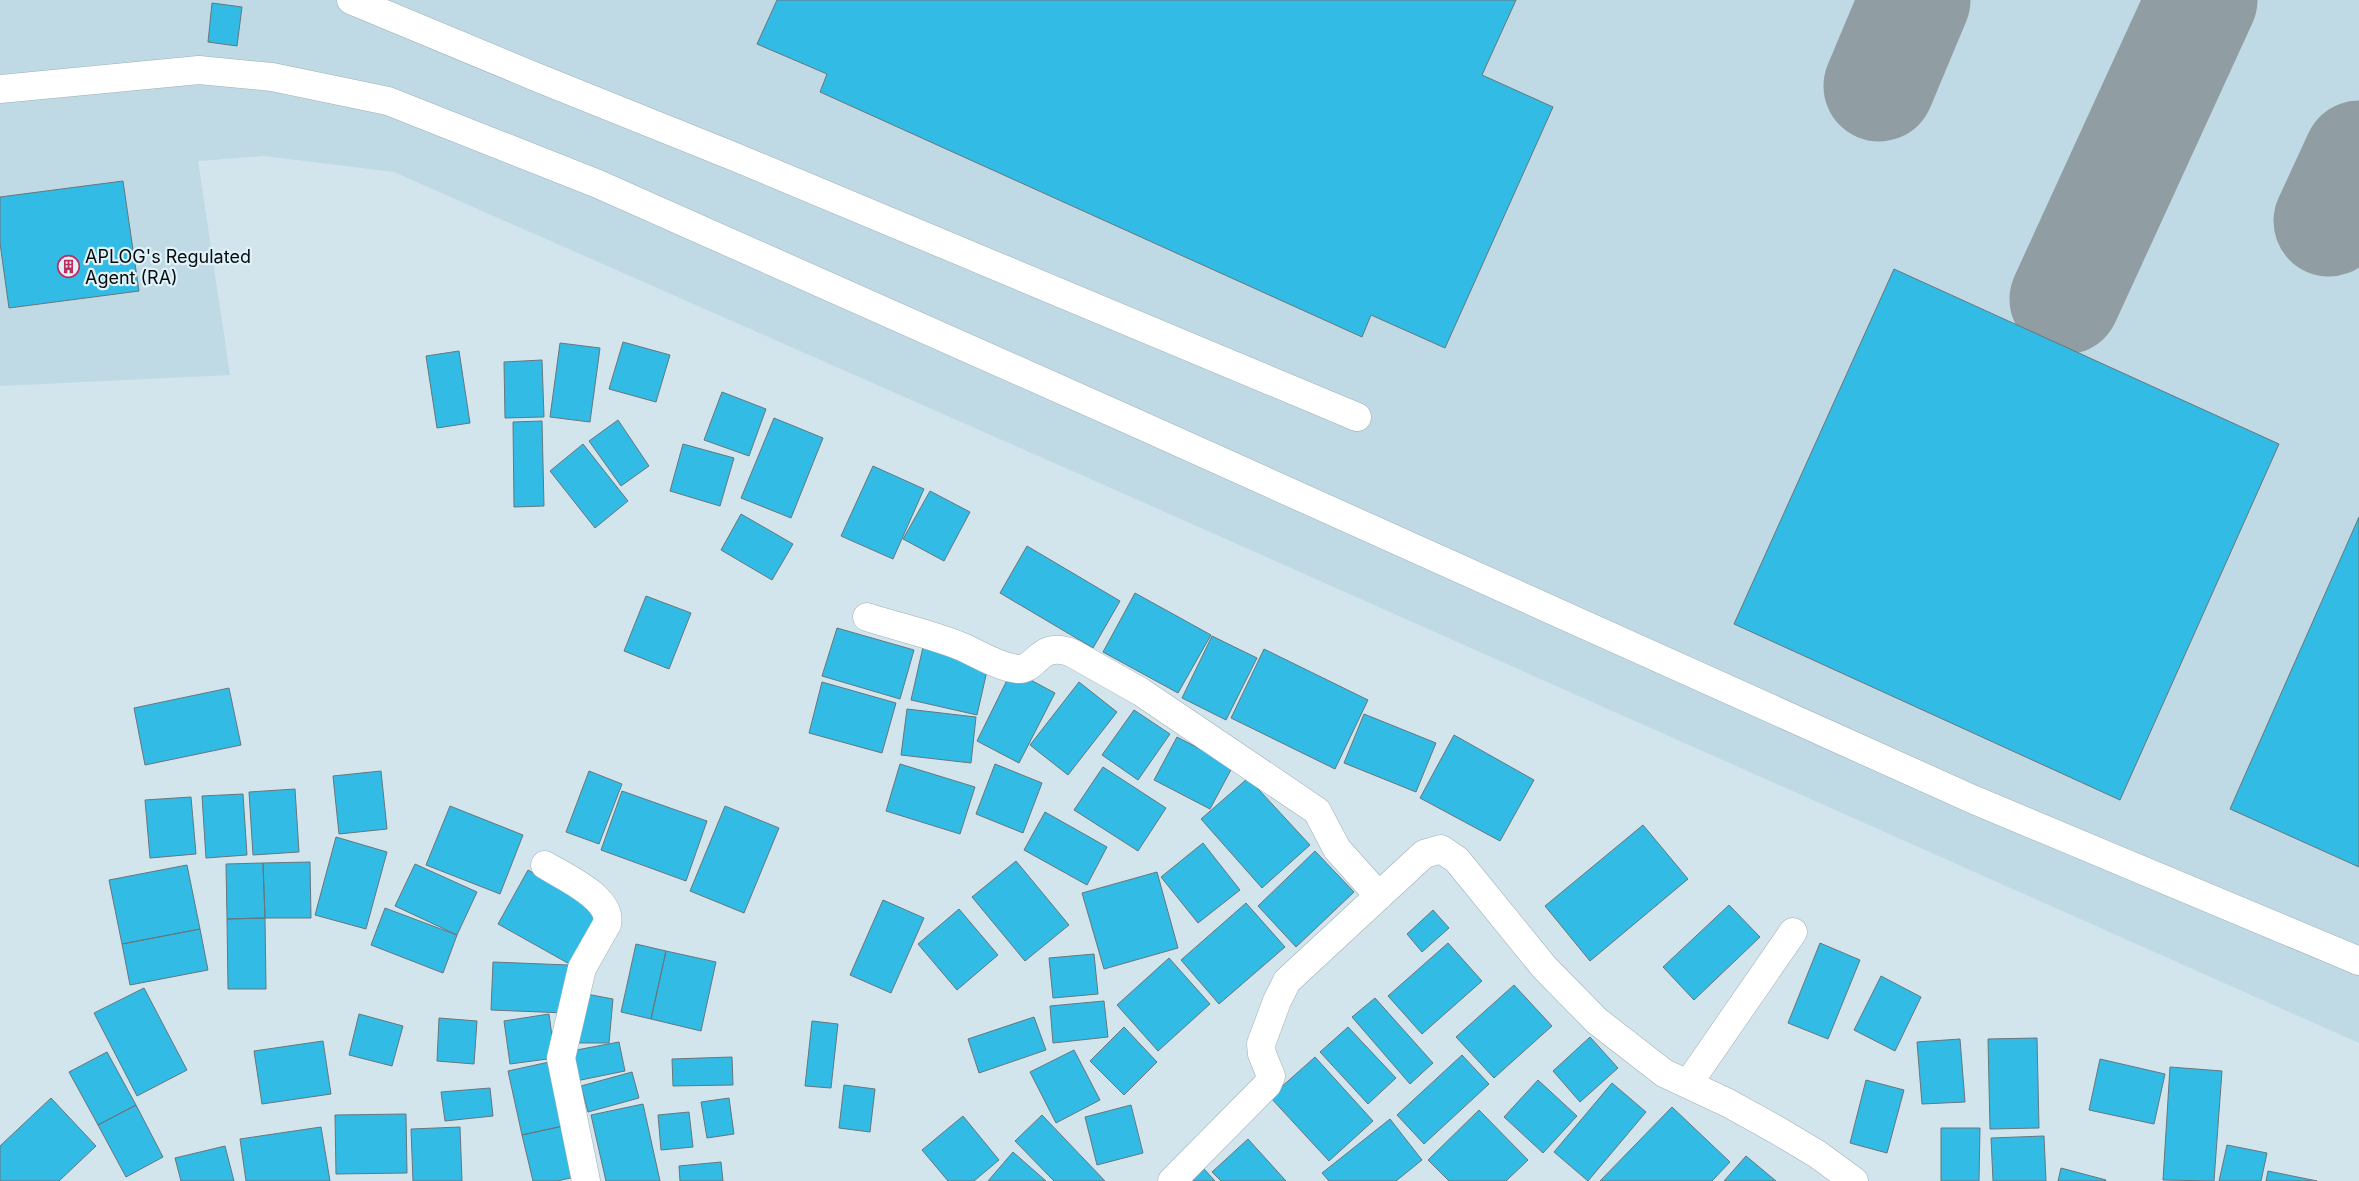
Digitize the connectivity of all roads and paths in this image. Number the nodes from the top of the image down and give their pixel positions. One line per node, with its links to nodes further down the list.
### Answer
1 (351, 0): 3 (street)
2 (0, 89): 8 (street)
3 (1357, 417)
4 (868, 617): 6 (street)
5 (544, 865): 10 (street)
6 (1379, 896): 9 (street); 11 (street)
7 (1793, 932): 9 (street)
8 (2359, 961)
9 (1688, 1084): 12 (street)
10 (586, 1181)
11 (1172, 1181)
12 (1854, 1181)

